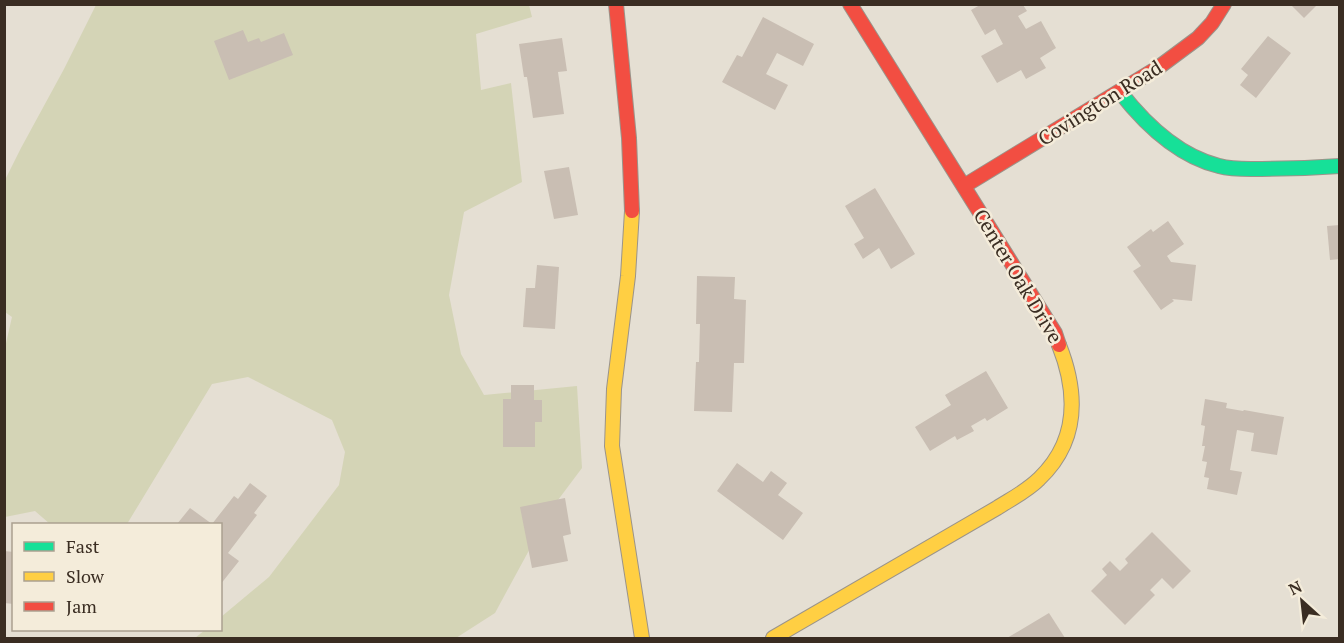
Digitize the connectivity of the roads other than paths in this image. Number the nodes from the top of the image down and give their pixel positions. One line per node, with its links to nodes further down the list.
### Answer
1 (616, 4): 7 (street)
2 (850, 4): 6 (street, Center Oak Drive)
3 (1224, 4): 4 (street, Covington Road)
4 (1120, 92): 5 (street); 6 (street, Covington Road)
5 (1340, 166)
6 (964, 186): 8 (street, Center Oak Drive)
7 (642, 639)
8 (773, 639)

